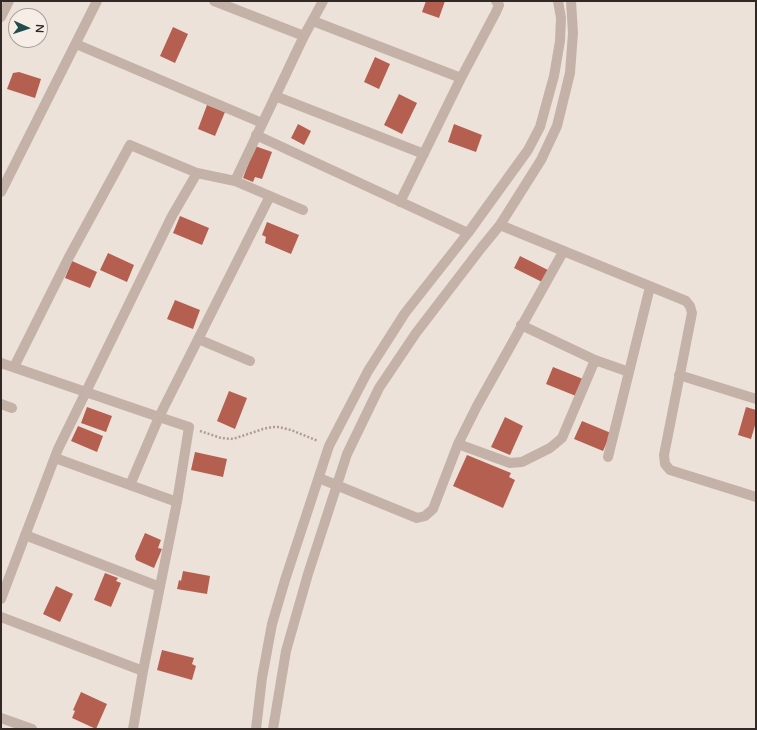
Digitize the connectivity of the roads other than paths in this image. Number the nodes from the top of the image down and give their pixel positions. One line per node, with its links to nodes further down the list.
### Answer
1 (9, 1): 8 (street)
2 (97, 1): 11 (street)
3 (214, 1): 10 (street)
4 (323, 1): 9 (street)
5 (558, 1): 24 (street)
6 (571, 1): 23 (street)
7 (498, 2): 12 (street)
8 (1, 17)
9 (313, 20): 10 (street); 12 (street)
10 (304, 36): 13 (street)
11 (76, 44): 14 (street); 19 (street)
12 (461, 78): 16 (street)
13 (275, 96): 14 (street); 16 (street)
14 (262, 123): 15 (street)
15 (256, 135): 18 (street); 21 (street)
16 (424, 154): 21 (street)
17 (197, 173): 18 (street); 32 (street); 35 (street)
18 (235, 181): 20 (street)
19 (1, 192)
20 (270, 196): 22 (street); 28 (street)
21 (400, 202): 24 (street)
22 (303, 210)
23 (500, 225): 25 (street); 45 (street)
24 (468, 234): 43 (street)
25 (563, 252): 26 (street); 27 (street)
26 (650, 287): 33 (street); 34 (street)
27 (521, 325): 29 (street); 40 (street)
28 (198, 339): 30 (street); 39 (street)
29 (595, 360): 33 (street); 40 (street)
30 (250, 361)
31 (1, 363): 32 (street)
32 (14, 367): 35 (street)
33 (629, 372): 41 (street)
34 (679, 375): 36 (street); 46 (street)
35 (86, 392): 39 (street); 42 (street)
36 (756, 399)
37 (1, 404): 38 (street)
38 (12, 408)
39 (159, 418): 44 (street); 47 (street)
40 (458, 444): 45 (street)
41 (608, 457)
42 (55, 458): 44 (street); 48 (street)
43 (319, 478): 45 (street); 56 (street)
44 (130, 485): 47 (street)
45 (337, 485): 57 (street)
46 (756, 497)
47 (177, 502): 49 (street)
48 (25, 535): 49 (street); 50 (street)
49 (160, 587): 52 (street)
50 (1, 599)
51 (1, 617): 52 (street)
52 (143, 671): 55 (street)
53 (1, 718): 54 (street)
54 (32, 729)
55 (133, 729)
56 (256, 729)
57 (273, 729)

